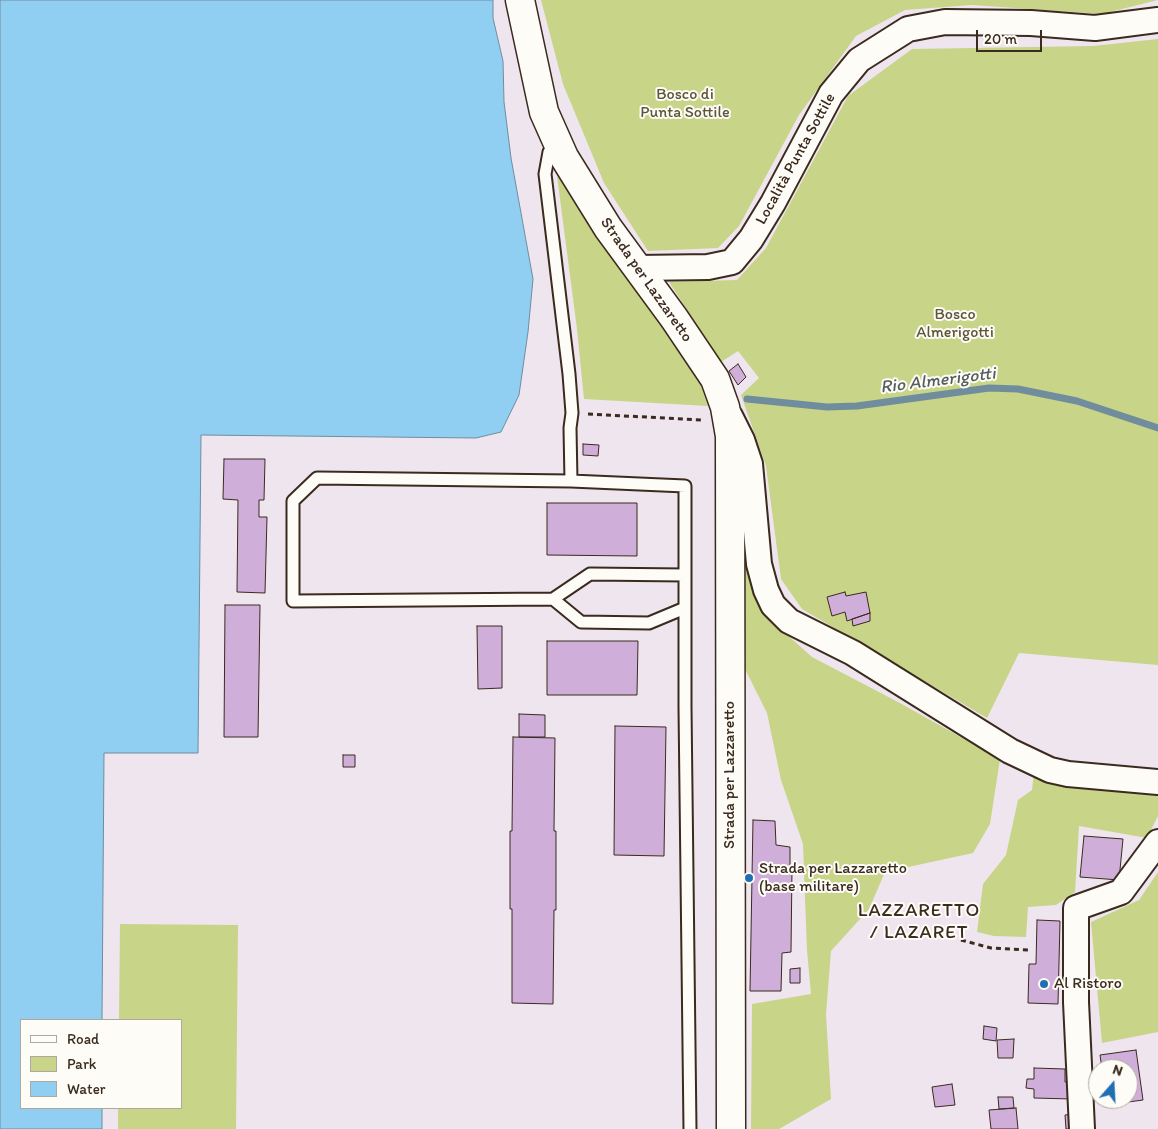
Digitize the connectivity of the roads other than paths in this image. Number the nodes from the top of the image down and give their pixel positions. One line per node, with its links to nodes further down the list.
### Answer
1 (520, 0): 3 (main road, Strada per Lazzaretto)
2 (1158, 20): 4 (street, Località Punta Sottile)
3 (557, 142): 4 (main road, Strada per Lazzaretto); 6 (lane)
4 (638, 268): 5 (main road, Strada per Lazzaretto)
5 (726, 414): 10 (street); 13 (main road, Strada per Lazzaretto)
6 (571, 481): 7 (lane); 8 (lane)
7 (685, 575): 8 (lane); 9 (lane)
8 (553, 599): 9 (lane)
9 (685, 608): 12 (lane)
10 (1158, 782)
11 (1158, 842): 14 (street)
12 (690, 1129)
13 (731, 1129)
14 (1082, 1129)

